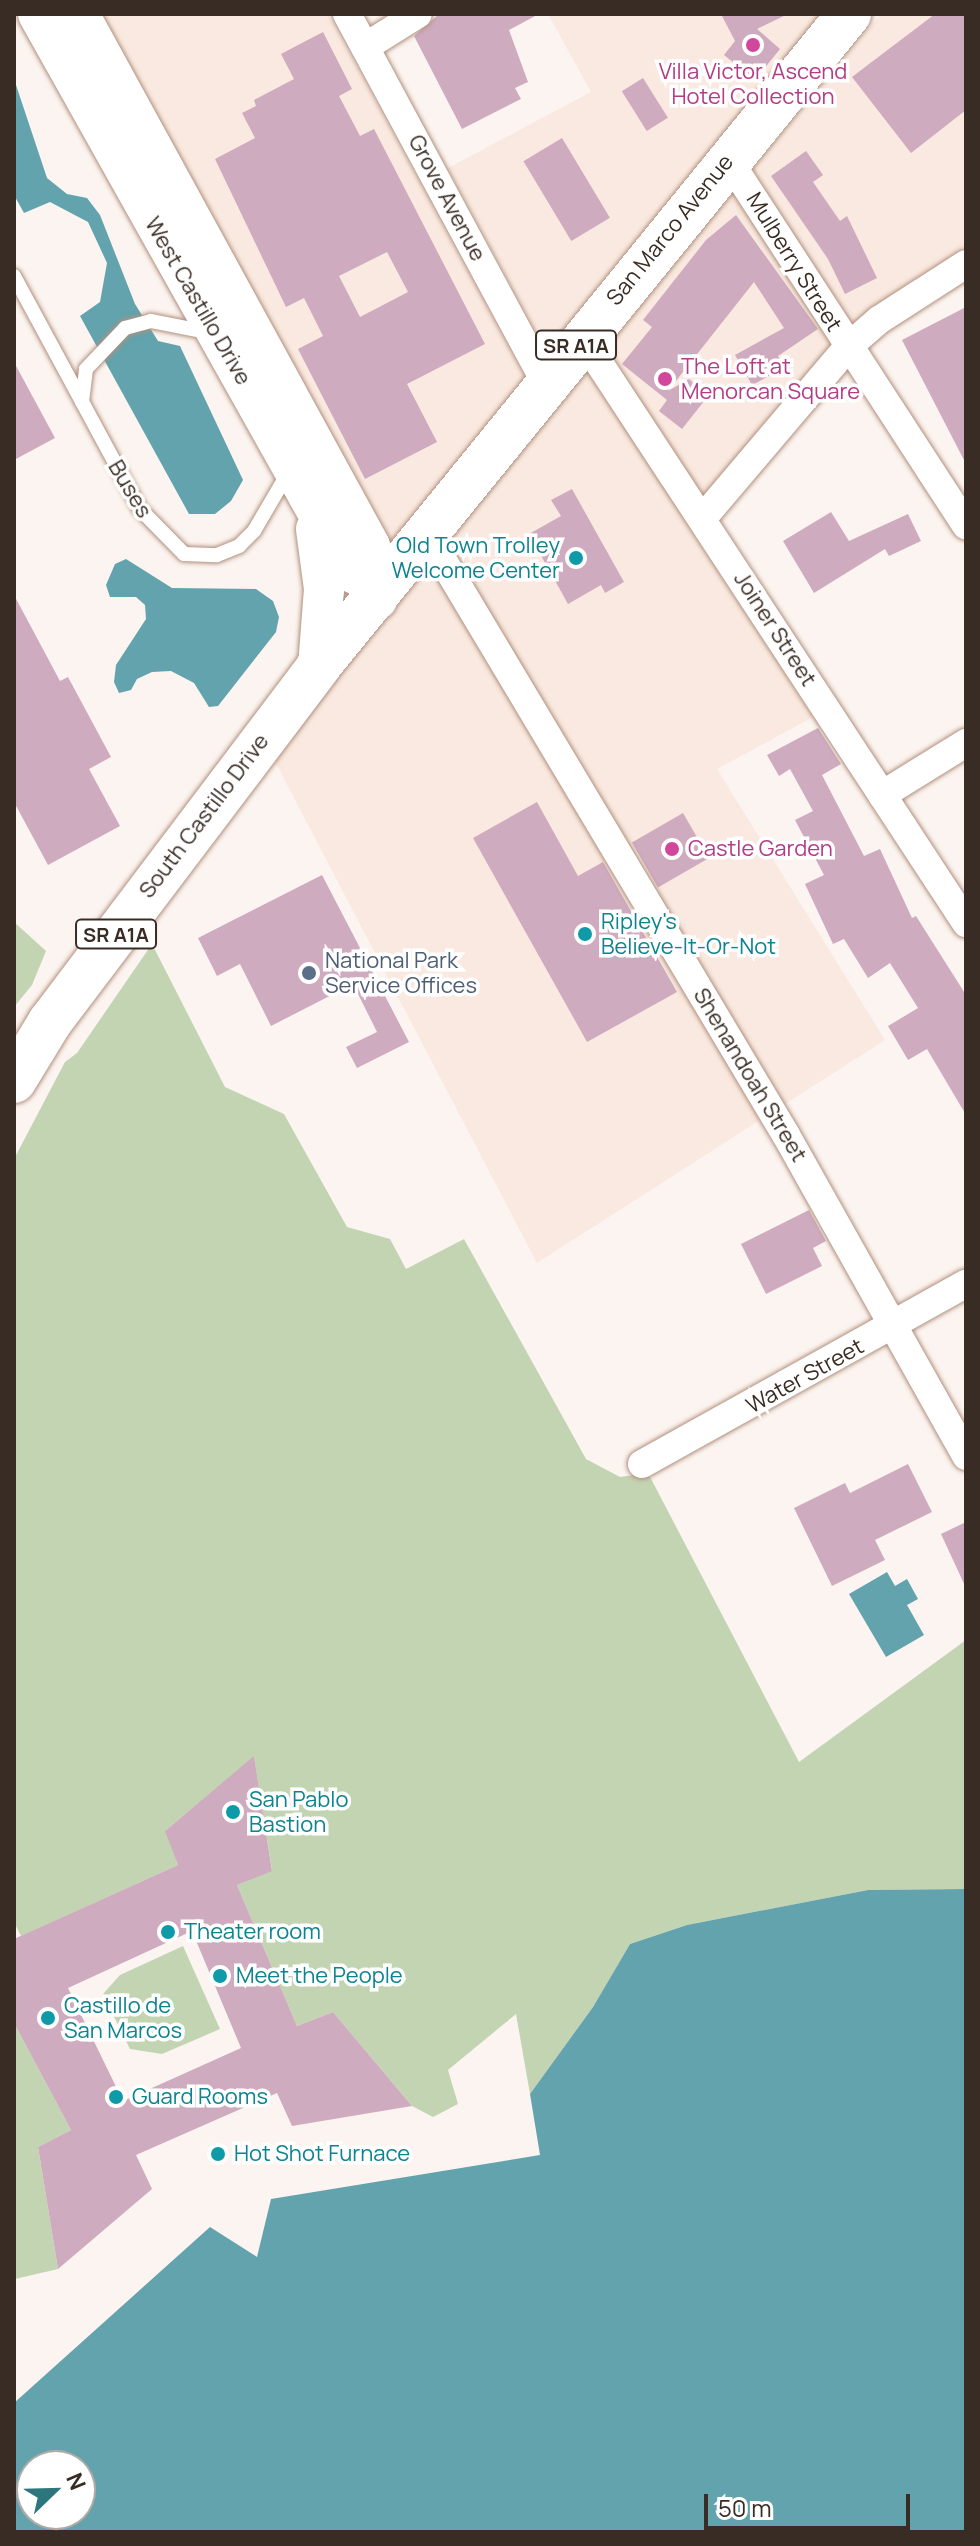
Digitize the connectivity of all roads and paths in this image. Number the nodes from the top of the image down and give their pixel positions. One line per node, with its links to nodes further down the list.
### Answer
1 (347, 14): 5 (street, Grove Avenue)
2 (418, 14): 5 (street)
3 (849, 14): 6 (main road, San Marco Avenue / SR A1A)
4 (50, 19): 9 (main road, West Castillo Drive); 18 (main road, West Castillo Drive)
5 (365, 47): 12 (street, Grove Avenue)
6 (728, 159): 10 (main road, San Marco Avenue / SR A1A); 11 (street, Mulberry Street)
7 (966, 264): 11 (street)
8 (14, 276): 13 (lane, Buses)
9 (217, 335): 13 (lane); 14 (main road, West Castillo Drive)
10 (582, 337): 12 (main road, San Marco Avenue / SR A1A); 15 (street, Joiner Street)
11 (848, 347): 15 (street); 16 (street, Mulberry Street)
12 (546, 383): 17 (main road, San Marco Avenue / SR A1A)
13 (82, 402): 14 (lane, Buses)
14 (301, 479): 18 (main road, West Castillo Drive); 19 (main road)
15 (702, 519): 21 (street, Joiner Street)
16 (966, 526)
17 (427, 534): 18 (main road, San Marco Avenue / SR A1A); 25 (street, Shenandoah Street)
18 (371, 590): 19 (main road, South Castillo Drive / SR A1A)
19 (318, 667): 23 (main road, South Castillo Drive / SR A1A)
20 (966, 743): 21 (street)
21 (882, 795): 22 (street, Joiner Street)
22 (966, 923)
23 (14, 1081)
24 (966, 1284): 25 (street, Water Street)
25 (895, 1327): 26 (street, Shenandoah Street); 27 (street, Water Street)
26 (966, 1456)
27 (642, 1464)

